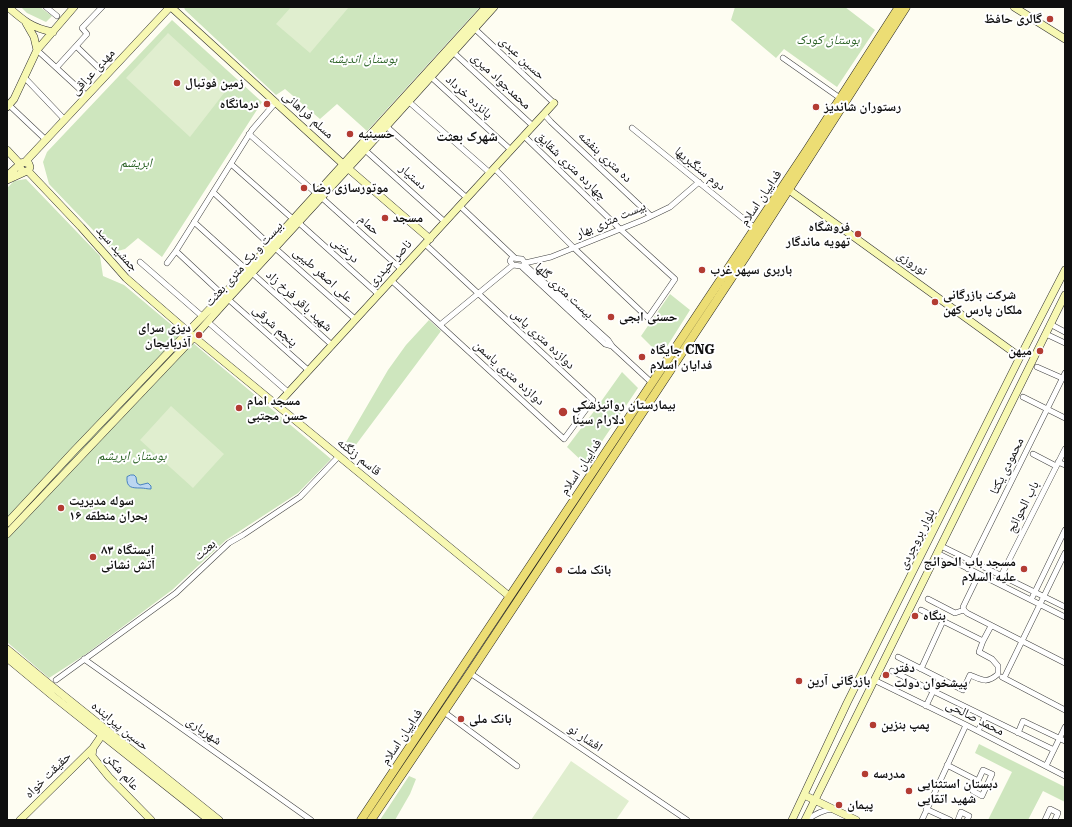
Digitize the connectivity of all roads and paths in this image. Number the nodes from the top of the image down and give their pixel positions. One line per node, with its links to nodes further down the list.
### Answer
1 (8, 7): 12 (main road)
2 (46, 7): 11 (street)
3 (74, 7): 14 (main road)
4 (102, 7): 16 (street)
5 (171, 7): 21 (main road, مهدی عراقی); 26 (main road, مسلم فراهانی)
6 (486, 7): 42 (main road, بیست و یک متری بعثت)
7 (494, 7): 13 (main road, بیست و یک متری بعثت)
8 (906, 7): 48 (main road, فداییان اسلام)
9 (1014, 7): 15 (main road)
10 (897, 8): 25 (main road, فداییان اسلام)
11 (57, 16)
12 (26, 23): 14 (main road); 17 (main road)
13 (475, 30): 18 (main road, بیست و یک متری بعثت); 28 (street, حسین عبدی)
14 (53, 32): 17 (main road)
15 (1065, 39)
16 (76, 46): 20 (street); 21 (street)
17 (37, 50): 20 (street); 23 (main road)
18 (453, 52): 22 (main road, بیست و یک متری بعثت); 33 (street, محمدجواد میری)
19 (783, 58): 25 (street)
20 (57, 67): 24 (street)
21 (106, 75): 24 (main road, مهدی عراقی)
22 (431, 77): 27 (main road, بیست و یک متری بعثت); 40 (street, پانزده خرداد)
23 (25, 78): 29 (main road); 31 (street)
24 (87, 96): 31 (main road, مهدی عراقی)
25 (840, 98): 57 (main road, فداییان اسلام)
26 (276, 102): 35 (street); 42 (main road, مسلم فراهانی)
27 (408, 102): 32 (main road, بیست و یک متری بعثت); 44 (street)
28 (554, 103): 30 (main road, ناصر حیدری)
29 (8, 106): 37 (street)
30 (544, 114): 33 (main road, ناصر حیدری); 53 (street, ده متری بنفشه)
31 (65, 120): 37 (main road, مهدی عراقی)
32 (386, 126): 39 (main road, بیست و یک متری بعثت); 51 (street)
33 (533, 126): 36 (main road, ناصر حیدری)
34 (632, 128): 47 (street, دوم سنگبریها)
35 (249, 134): 41 (street); 50 (street, حمام)
36 (524, 136): 40 (main road, ناصر حیدری); 58 (street, چهارده متری شقایق)
37 (46, 140): 43 (main road, مهدی عراقی)
38 (7, 150): 43 (main road, جمشید سید)
39 (365, 150): 42 (main road, بیست و یک متری بعثت); 56 (street, دستیار)
40 (511, 150): 44 (main road, ناصر حیدری)
41 (231, 164): 49 (street); 54 (street, درختی)
42 (346, 166): 50 (main road, بیست و یک متری بعثت); 59 (main road, مسلم فراهانی)
43 (26, 167): 45 (main road); 46 (main road); 82 (main road, جمشید سید)
44 (492, 170): 51 (main road, ناصر حیدری); 61 (street)
45 (7, 176)
46 (7, 180)
47 (698, 182): 53 (street, بیست متری بهار); 57 (street, دوم سنگبریها)
48 (789, 190): 85 (main road, نوروزی); 133 (main road, فداییان اسلام)
49 (213, 192): 55 (street); 60 (street, علی اصغر طیبی)
50 (319, 195): 54 (main road, بیست و یک متری بعثت); 68 (street, حمام)
51 (467, 198): 52 (main road, ناصر حیدری)
52 (460, 206): 56 (main road, ناصر حیدری); 63 (street)
53 (651, 216): 58 (street, بیست متری بهار)
54 (296, 220): 60 (main road, بیست و یک متری بعثت); 73 (street, درختی)
55 (194, 222): 62 (street); 70 (street, شهید باقر فرخ زاد)
56 (445, 222): 59 (main road, ناصر حیدری)
57 (755, 228): 90 (main road, فداییان اسلام)
58 (620, 229): 61 (street, بیست متری بهار); 61 (street, چهارده متری شقایق)
59 (427, 241): 68 (main road, ناصر حیدری); 72 (street, دوازده متری یاس)
60 (273, 246): 70 (main road, بیست و یک متری بعثت); 77 (street, علی اصغر طیبی)
61 (574, 248): 67 (street, بیست متری بهار)
62 (176, 251): 65 (street); 75 (street, پنجم شرقی)
63 (515, 258): 66 (street); 67 (street, بیست متری گلها)
64 (140, 262): 76 (street)
65 (167, 263)
66 (513, 265): 67 (street, بیست متری بهار); 72 (street)
67 (523, 265): 90 (street, بیست متری گلها)
68 (401, 269): 71 (main road, ناصر حیدری)
69 (1065, 270): 85 (main road, بلوار بروجردی)
70 (249, 272): 75 (main road, بیست و یک متری بعثت); 84 (street, شهید باقر فرخ زاد)
71 (391, 280): 73 (main road, ناصر حیدری); 79 (street)
72 (478, 293): 79 (street); 93 (street, دوازده متری یاس)
73 (378, 294): 77 (main road, ناصر حیدری)
74 (1065, 295): 78 (main road, بلوار بروجردی)
75 (225, 297): 76 (main road, بیست و یک متری بعثت); 87 (street, پنجم شرقی)
76 (205, 319): 82 (main road, بیست و یک متری بعثت); 91 (street)
77 (356, 319): 84 (main road, ناصر حیدری)
78 (1050, 324): 80 (street); 81 (main road, بلوار بروجردی)
79 (440, 325): 93 (street, دوازده متری یاسمن)
80 (1065, 332)
81 (1046, 334): 83 (street); 105 (main road, بلوار بروجردی)
82 (191, 335): 94 (main road, قاسم زنگنه); 102 (main road, بیست و یک متری بعثت); 104 (main road, بیست و یک متری بعثت)
83 (1065, 343)
84 (332, 345): 87 (main road, ناصر حیدری)
85 (1020, 356): 158 (main road, بلوار بروجردی)
86 (1037, 367): 89 (street)
87 (308, 370): 91 (main road, ناصر حیدری)
88 (1065, 373): 89 (street, محمودی یکتا)
89 (1062, 378): 95 (street, محمودی یکتا)
90 (652, 383): 113 (main road, فداییان اسلام)
91 (288, 392): 94 (main road, ناصر حیدری)
92 (1023, 397): 95 (street)
93 (593, 400)
94 (277, 405): 99 (main road, قاسم زنگنه)
95 (1047, 409): 96 (street); 108 (street, محمودی یکتا)
96 (1065, 418)
97 (1065, 449): 100 (street, باب الحوائج)
98 (1033, 454): 100 (street)
99 (339, 456): 113 (main road, قاسم زنگنه); 129 (street, بعثت)
100 (1057, 464): 101 (street); 111 (street, باب الحوائج)
101 (1065, 465)
102 (7, 523)
103 (1065, 530): 112 (street)
104 (7, 534)
105 (941, 546): 106 (main road, بلوار بروجردی); 108 (street)
106 (937, 553): 109 (street); 138 (main road, بلوار بروجردی)
107 (1065, 553): 114 (street)
108 (972, 561): 109 (street, محمودی یکتا); 111 (street)
109 (968, 569): 110 (street)
110 (979, 574): 116 (street); 120 (street)
111 (1001, 576): 112 (street)
112 (1034, 592): 114 (street); 116 (street)
113 (509, 596): 168 (main road, فداییان اسلام)
114 (1044, 597): 117 (street); 118 (street)
115 (928, 599): 120 (street)
116 (1031, 600): 117 (street)
117 (1040, 605): 121 (street); 125 (street)
118 (1065, 608)
119 (921, 610): 122 (street)
120 (964, 610): 123 (street)
121 (1065, 617)
122 (943, 621): 124 (street); 131 (street)
123 (991, 626): 124 (street); 125 (street)
124 (983, 641): 134 (street)
125 (1022, 641): 130 (street); 135 (street)
126 (7, 649): 166 (main road, حسین پیراینده)
127 (898, 657): 131 (street)
128 (7, 658): 148 (main road, حسین پیراینده)
129 (84, 659): 137 (street, بعثت); 167 (street, شهریاری)
130 (1065, 663)
131 (921, 669): 136 (street)
132 (892, 671): 139 (street)
133 (470, 673): 142 (main road, فداییان اسلام); 170 (street, افشار نو)
134 (998, 674): 135 (street); 136 (street)
135 (1004, 678): 141 (street)
136 (939, 679): 139 (street)
137 (56, 680)
138 (874, 680): 140 (street, محمد صالحی); 159 (main road, بلوار بروجردی)
139 (933, 692): 140 (street); 143 (street)
140 (926, 706): 144 (street, محمد صالحی)
141 (1065, 710)
142 (444, 712): 154 (street); 169 (main road, فداییان اسلام)
143 (985, 717): 146 (street); 147 (street)
144 (966, 725): 146 (street, محمد صالحی); 153 (street)
145 (1065, 727): 149 (street)
146 (978, 731): 155 (street, محمد صالحی)
147 (1018, 733): 149 (street); 152 (street)
148 (102, 735): 151 (main road, عالم شکن); 165 (main road, حسین پیراینده)
149 (1059, 738): 150 (street); 152 (street)
150 (1065, 741)
151 (93, 748): 163 (main road, حقیقت خواه); 164 (main road, عالم شکن)
152 (1054, 750): 155 (street)
153 (947, 765): 157 (street); 161 (street)
154 (517, 766)
155 (1046, 766): 156 (street, محمد صالحی)
156 (1065, 776)
157 (978, 781): 157 (street)
158 (804, 795): 159 (main road); 171 (main road, بلوار بروجردی)
159 (815, 800): 160 (main road); 172 (main road, بلوار بروجردی)
160 (834, 809): 162 (street); 174 (main road)
161 (926, 809): 175 (street); 176 (street)
162 (821, 811): 172 (street); 173 (street)
163 (20, 820)
164 (151, 820)
165 (209, 820)
166 (219, 820)
167 (311, 820)
168 (360, 820)
169 (371, 820)
170 (687, 820)
171 (792, 820)
172 (806, 820)
173 (815, 820)
174 (856, 820)
175 (922, 820)
176 (950, 820)
177 (958, 820): 178 (street)
178 (967, 820)
179 (1044, 820): 180 (street)
180 (1054, 820)

